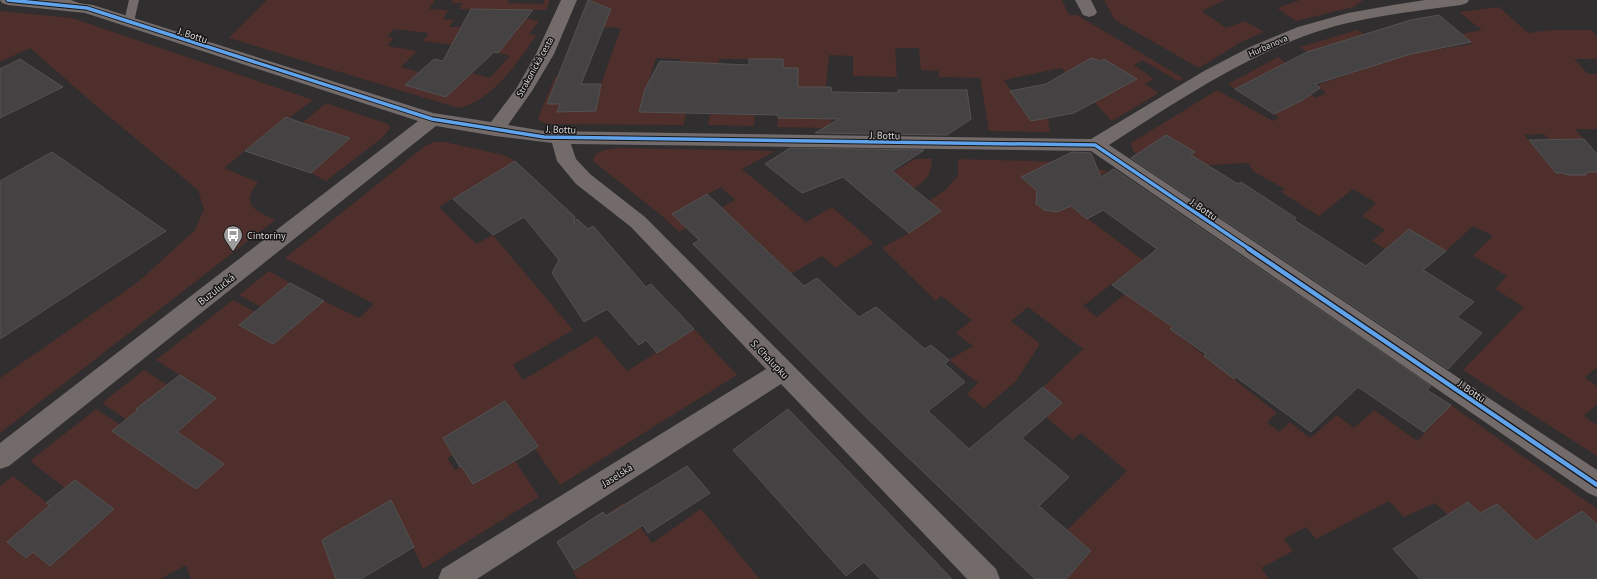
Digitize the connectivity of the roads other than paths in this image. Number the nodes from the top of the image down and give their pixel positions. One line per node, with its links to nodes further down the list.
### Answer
1 (8, 0): 7 (street, J. Bottu)
2 (61, 0): 7 (lane)
3 (134, 0): 8 (lane)
4 (569, 0): 10 (street, Strakonická cesta)
5 (1461, 0): 6 (street, Hurbanova)
6 (1390, 4): 12 (street, Hurbanova)
7 (87, 8): 8 (street, J. Bottu)
8 (129, 22): 9 (street, J. Bottu)
9 (432, 119): 10 (street, J. Bottu); 14 (street, Buzulucká)
10 (495, 130): 11 (street, J. Bottu)
11 (560, 137): 12 (street, J. Bottu); 13 (street, S. Chalupku)
12 (1095, 145): 15 (street, J. Bottu)
13 (782, 371): 16 (street, Jaselská); 17 (street, S. Chalupku)
14 (0, 458)
15 (1597, 485)
16 (452, 579)
17 (986, 579)

